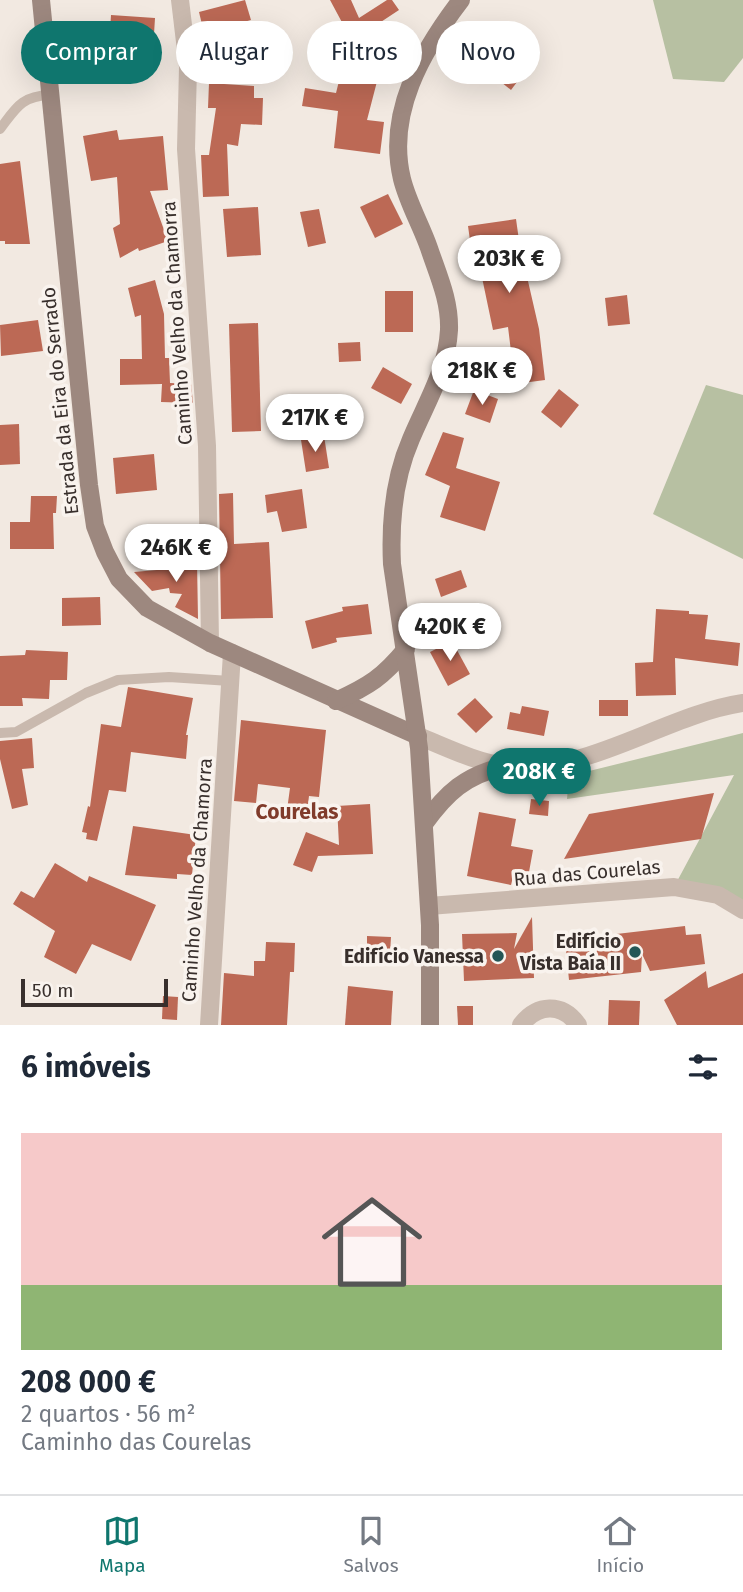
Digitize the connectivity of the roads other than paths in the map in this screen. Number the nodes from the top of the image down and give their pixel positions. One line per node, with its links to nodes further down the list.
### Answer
1 (41, 0): 4 (main road, Estrada da Eira do Serrado)
2 (180, 0): 6 (street, Caminho Velho da Chamorra)
3 (461, 0): 7 (main road)
4 (50, 95): 5 (lane); 6 (main road, Estrada da Eira do Serrado)
5 (0, 129)
6 (210, 643): 8 (main road, Estrada da Eira do Serrado)
7 (406, 649): 10 (main road); 13 (main road)
8 (232, 653): 9 (street, Caminho Velho da Chamorra); 10 (main road, Estrada da Eira do Serrado)
9 (230, 681): 12 (lane); 18 (street, Caminho Velho da Chamorra)
10 (336, 701): 13 (main road, Estrada da Eira do Serrado)
11 (743, 703): 14 (street)
12 (0, 733)
13 (418, 736): 14 (street); 15 (main road)
14 (504, 766): 15 (main road)
15 (424, 824): 16 (main road)
16 (429, 906): 17 (street, Rua das Courelas); 19 (main road)
17 (743, 910)
18 (209, 1025)
19 (430, 1025)
20 (520, 1025): 21 (street)
21 (578, 1025)

